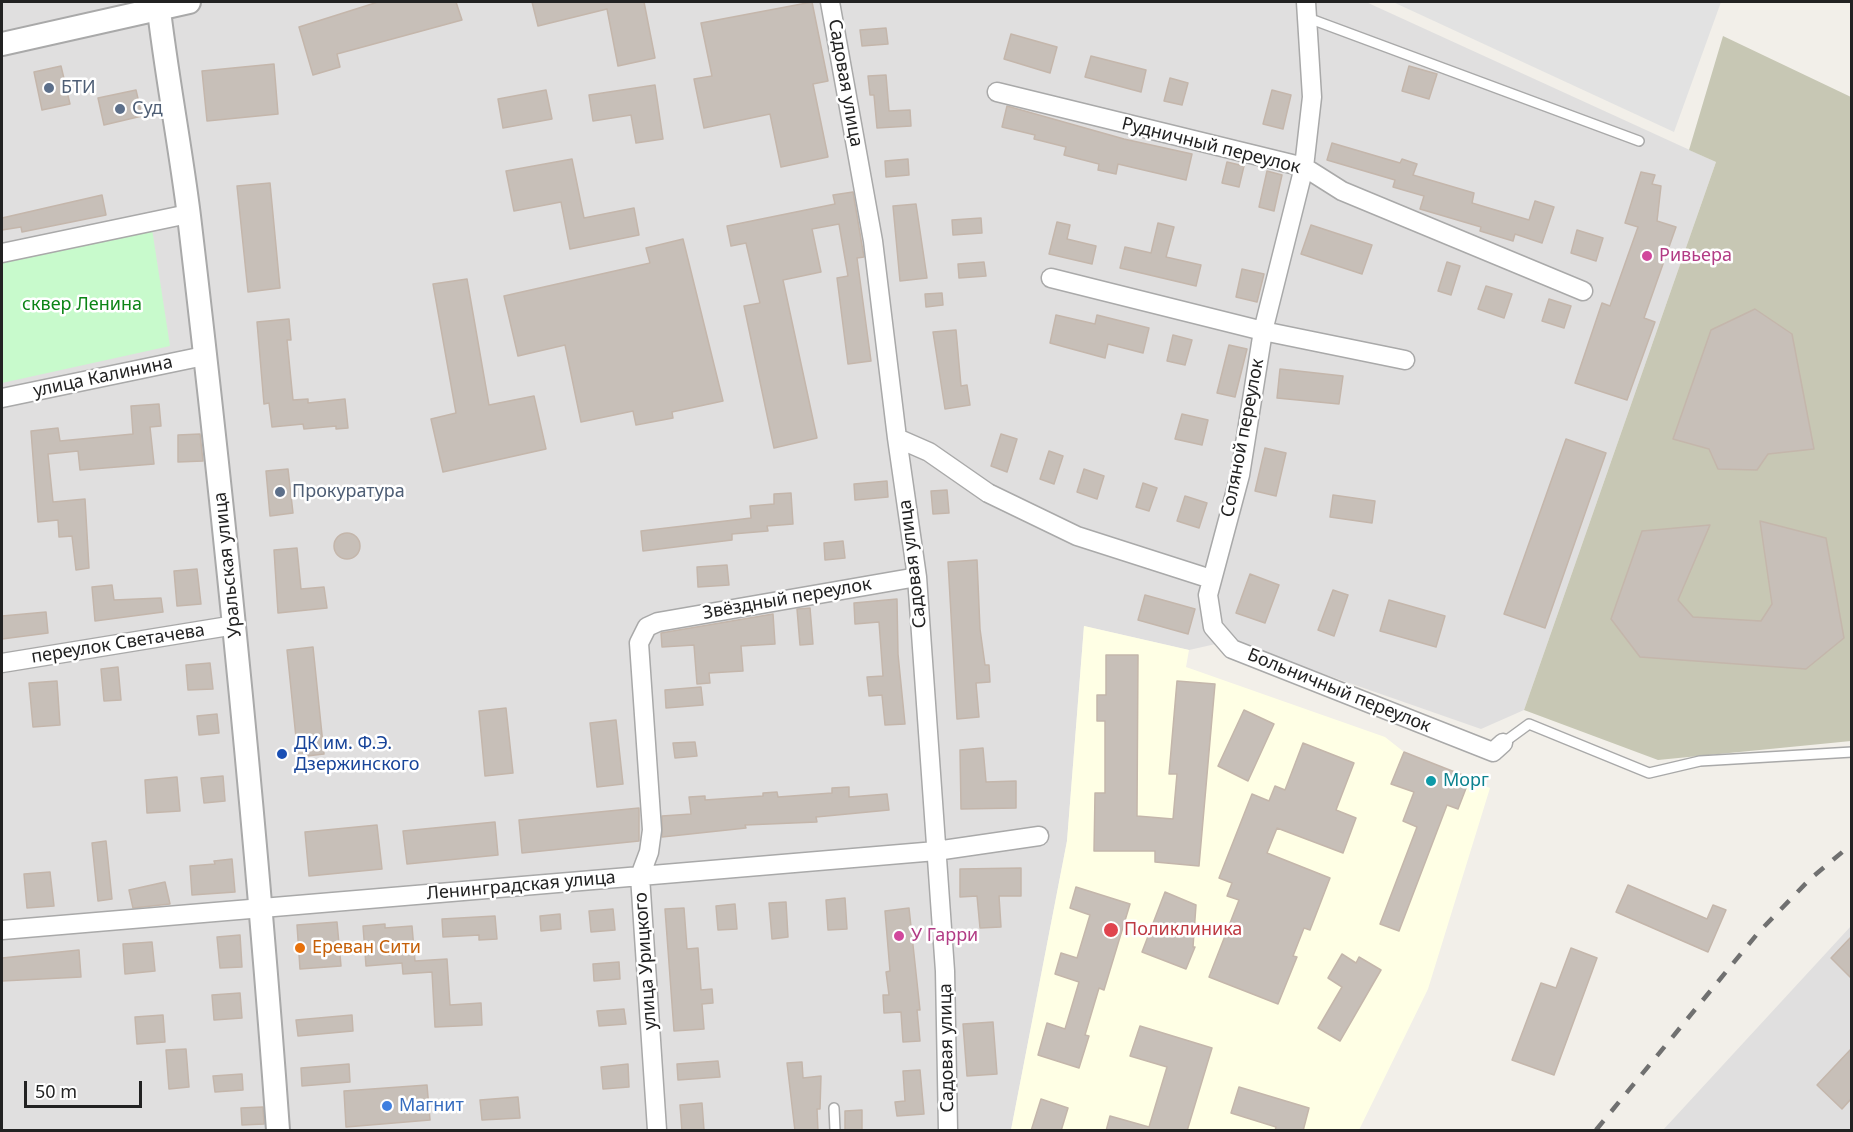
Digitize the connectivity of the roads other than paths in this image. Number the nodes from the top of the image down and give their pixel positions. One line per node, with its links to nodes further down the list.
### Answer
1 (189, 2): 3 (street)
2 (830, 2): 17 (street, Садовая улица)
3 (159, 5): 5 (street); 9 (street, Уральская улица)
4 (1307, 10): 7 (lane); 8 (street, Соляной переулок)
5 (2, 44)
6 (996, 92): 8 (street, Рудничный переулок)
7 (1639, 141)
8 (1304, 167): 12 (street, Рудничный переулок); 13 (street, Соляной переулок)
9 (188, 214): 10 (street); 14 (street, Уральская улица)
10 (2, 253)
11 (1051, 278): 13 (street)
12 (1583, 291)
13 (1263, 331): 15 (street); 19 (street, Соляной переулок)
14 (204, 356): 16 (street, улица Калинина); 21 (street, Уральская улица)
15 (1405, 360)
16 (2, 398)
17 (897, 438): 18 (street, Садовая улица); 19 (street)
18 (917, 576): 20 (street, Звёздный переулок); 26 (street, Садовая улица)
19 (1211, 579): 23 (street, Больничный переулок)
20 (657, 622): 27 (street, улица Урицкого)
21 (235, 625): 22 (street, переулок Светачева); 28 (street, Уральская улица)
22 (2, 663)
23 (1503, 743): 24 (lane)
24 (1851, 752)
25 (1039, 836): 26 (street, Ленинградская улица)
26 (936, 850): 27 (street, Ленинградская улица); 34 (street, Садовая улица)
27 (640, 876): 28 (street, Ленинградская улица); 32 (street, улица Урицкого)
28 (262, 908): 29 (street, Ленинградская улица); 31 (street, Уральская улица)
29 (2, 930)
30 (834, 1108): 33 (lane)
31 (278, 1131)
32 (657, 1131)
33 (835, 1131)
34 (948, 1131)

